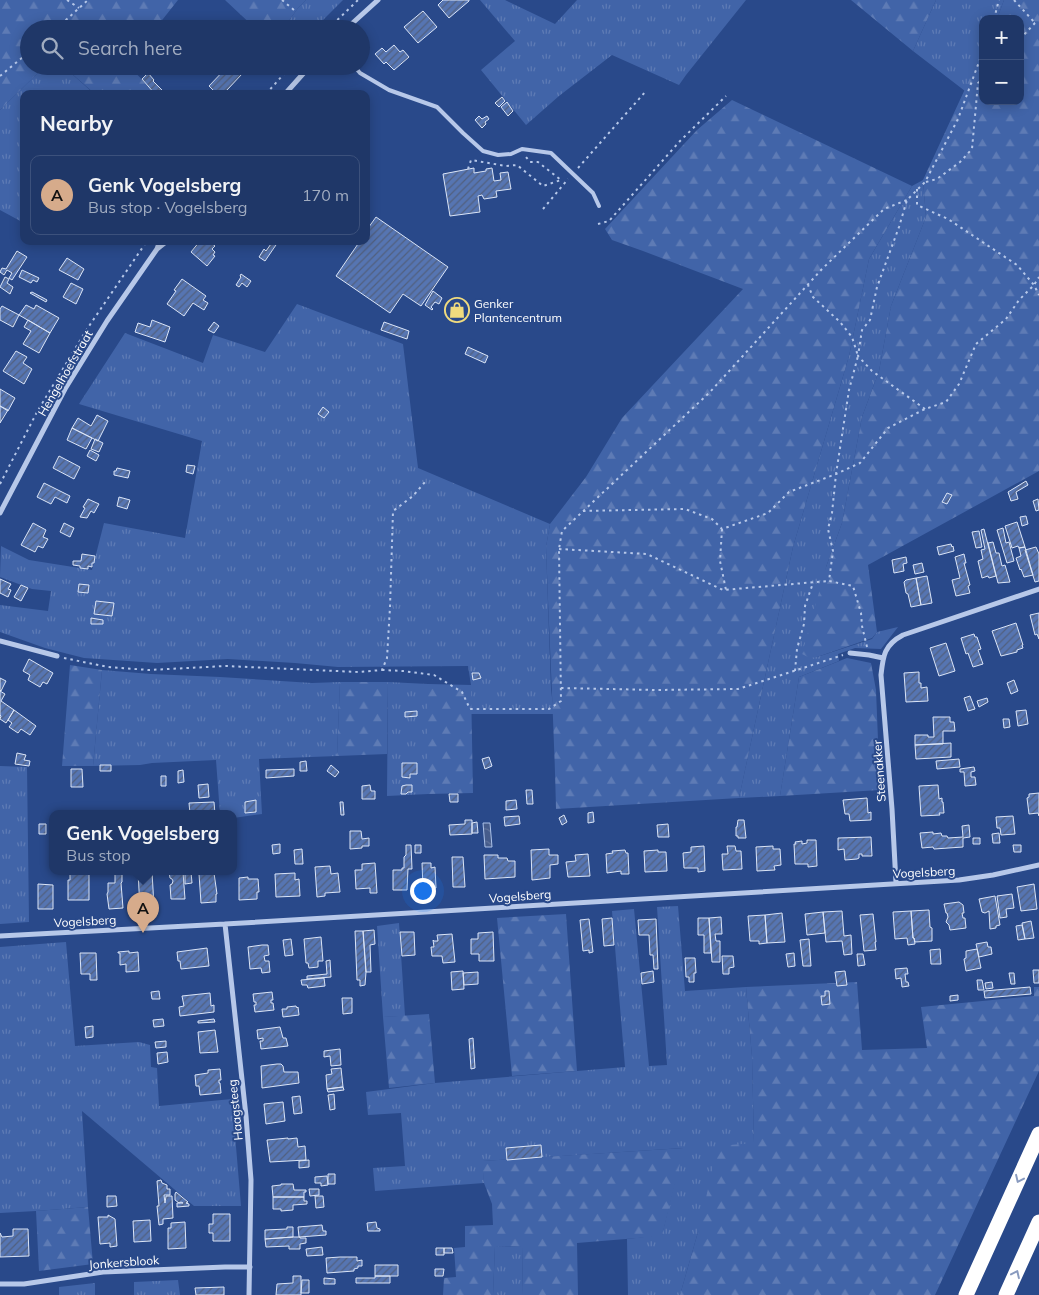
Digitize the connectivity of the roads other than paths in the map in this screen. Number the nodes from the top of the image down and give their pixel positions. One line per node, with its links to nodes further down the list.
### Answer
1 (378, 0): 2 (street)
2 (356, 20)
3 (302, 75): 5 (street)
4 (363, 75): 6 (lane)
5 (288, 90)
6 (599, 206)
7 (158, 245): 9 (street, Hengelhoefstraat)
8 (162, 245): 9 (street, Hengelhoefstraat)
9 (157, 249): 10 (street, Hengelhoefstraat)
10 (0, 513)
11 (1039, 589): 15 (street)
12 (0, 641): 14 (street)
13 (850, 653): 15 (street)
14 (57, 656)
15 (882, 658): 17 (street, Steenakker)
16 (1039, 865): 17 (street, Vogelsberg)
17 (896, 883): 18 (street, Vogelsberg)
18 (225, 924): 19 (street, Vogelsberg); 22 (street, Haagsteeg)
19 (0, 936)
20 (1039, 1134): 25 (highway, one-way to 25)
21 (1039, 1222): 26 (highway, one-way to 21)
22 (250, 1267): 23 (street, Jonkersblook); 24 (street, Haagsteeg)
23 (0, 1284)
24 (249, 1295)
25 (966, 1295)
26 (1006, 1295)

